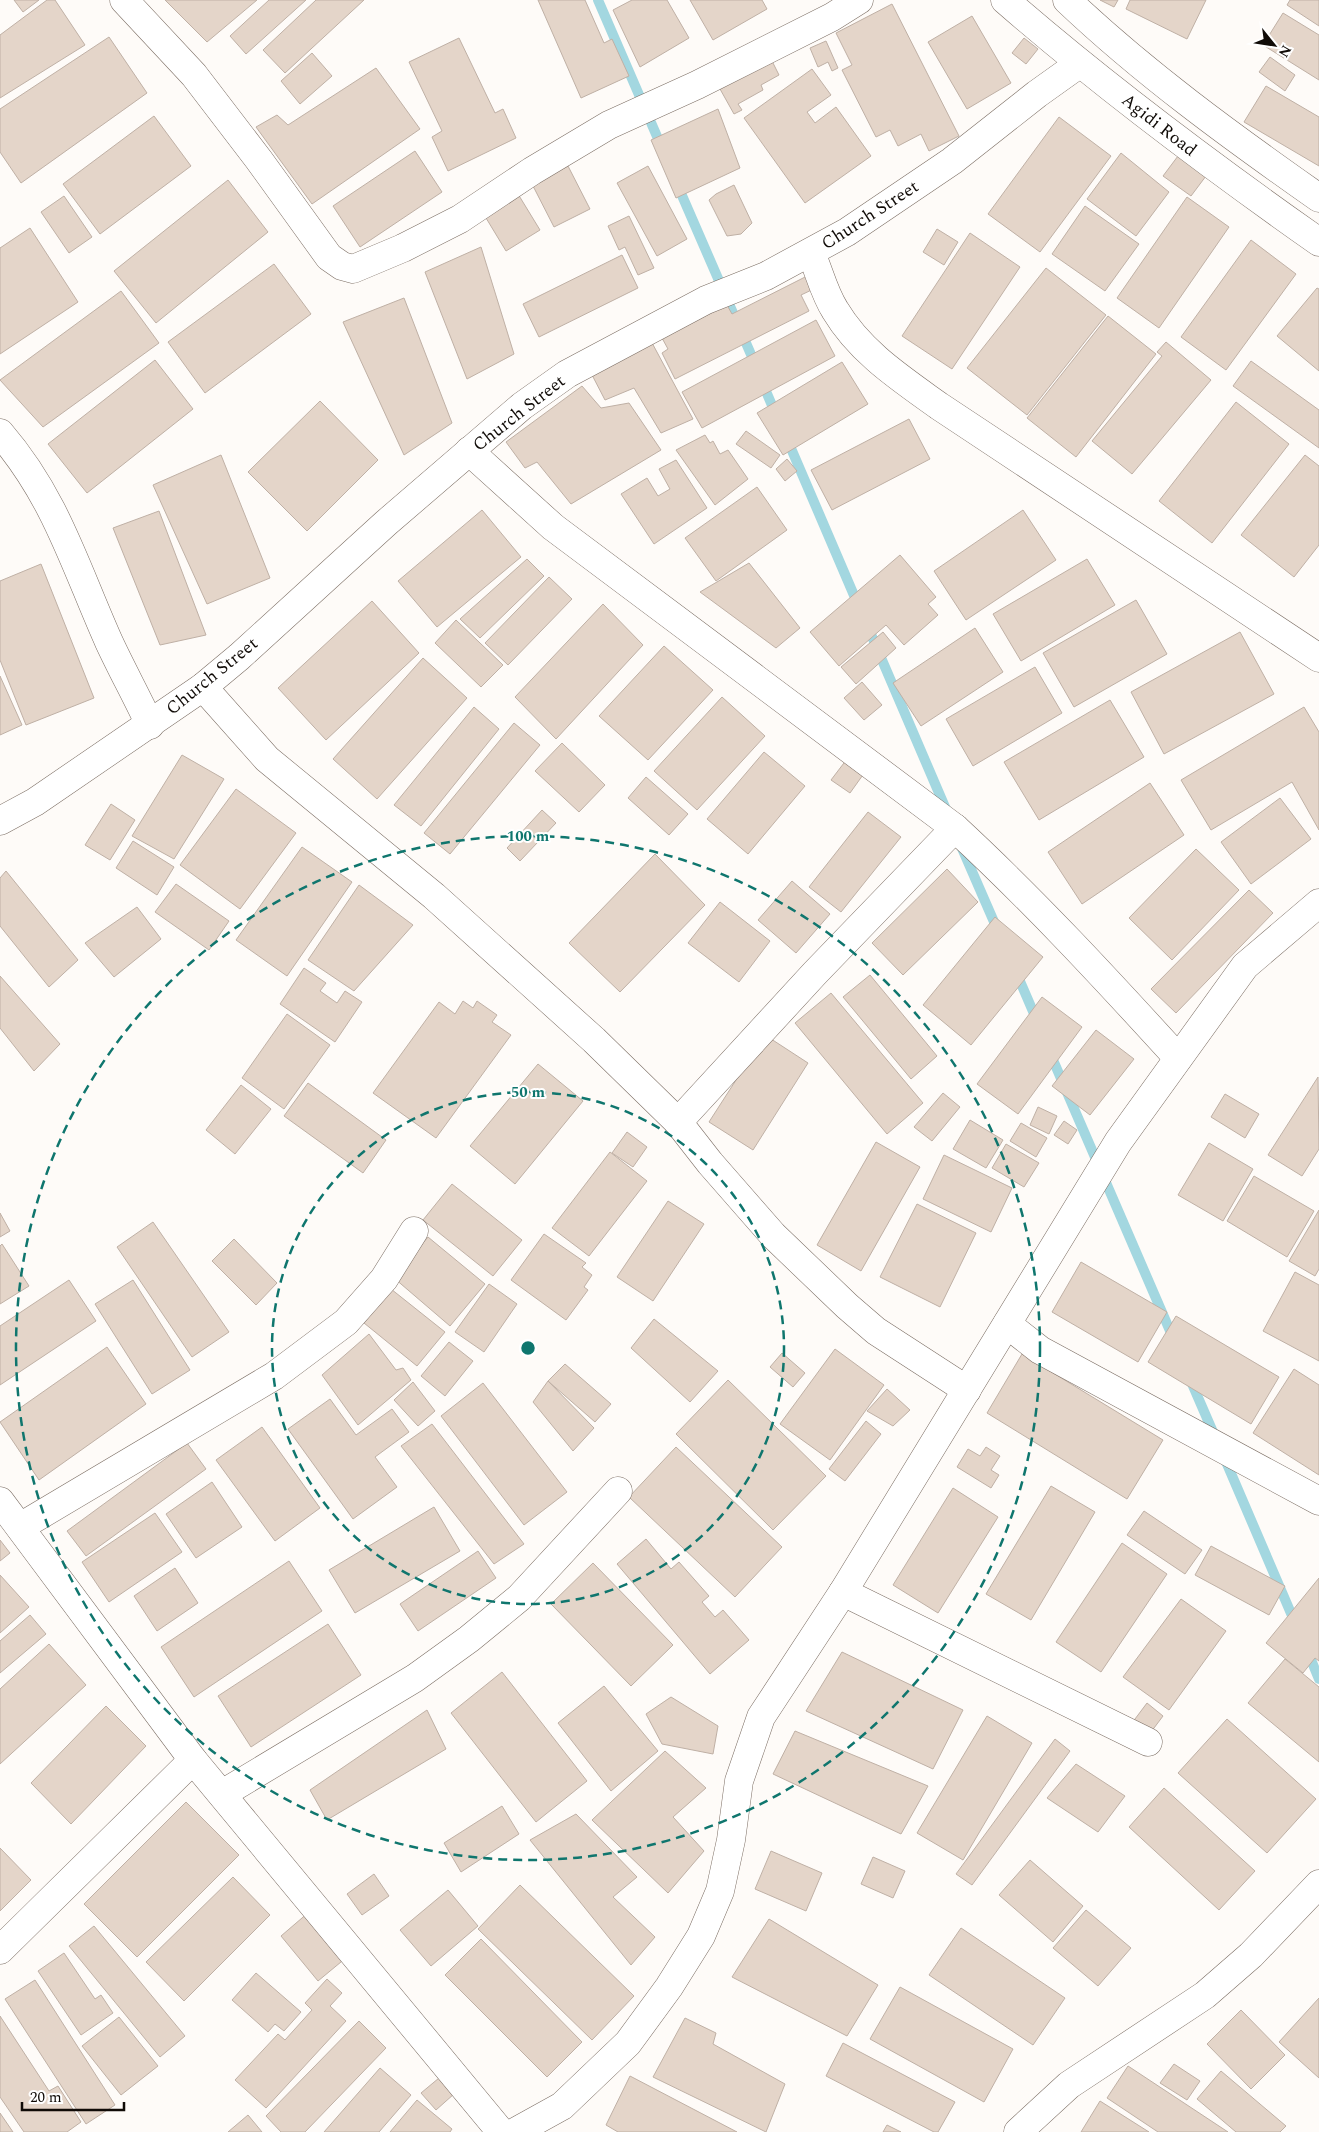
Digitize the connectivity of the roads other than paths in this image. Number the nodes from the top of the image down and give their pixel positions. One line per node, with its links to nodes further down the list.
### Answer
1 (124, 0): 2 (street)
2 (859, 0)
3 (1006, 0): 5 (street, Agidi Road)
4 (1066, 0): 6 (street, Agidi Road)
5 (1079, 64): 7 (street, Agidi Road); 8 (street, Church Street)
6 (1319, 198)
7 (1319, 242)
8 (811, 253): 10 (street, Church Street); 11 (street)
9 (0, 433): 13 (street)
10 (469, 452): 12 (street, Church Street); 15 (street)
11 (1319, 658)
12 (203, 687): 13 (street, Church Street); 18 (street)
13 (150, 725): 14 (street, Church Street)
14 (0, 822)
15 (955, 828): 17 (street); 18 (street)
16 (1319, 903): 17 (street)
17 (1178, 1058): 20 (street)
18 (678, 1122): 21 (street)
19 (414, 1231): 25 (street)
20 (1007, 1324): 21 (street); 24 (street)
21 (967, 1390): 26 (street)
22 (618, 1491): 29 (street)
23 (0, 1501): 25 (street)
24 (1319, 1501)
25 (20, 1527): 28 (street)
26 (843, 1592): 27 (street); 33 (street)
27 (1148, 1742)
28 (193, 1760): 29 (street); 31 (street)
29 (222, 1794): 32 (street)
30 (1319, 1884): 34 (street)
31 (0, 1950)
32 (501, 2132)
33 (516, 2132)
34 (1018, 2132)

